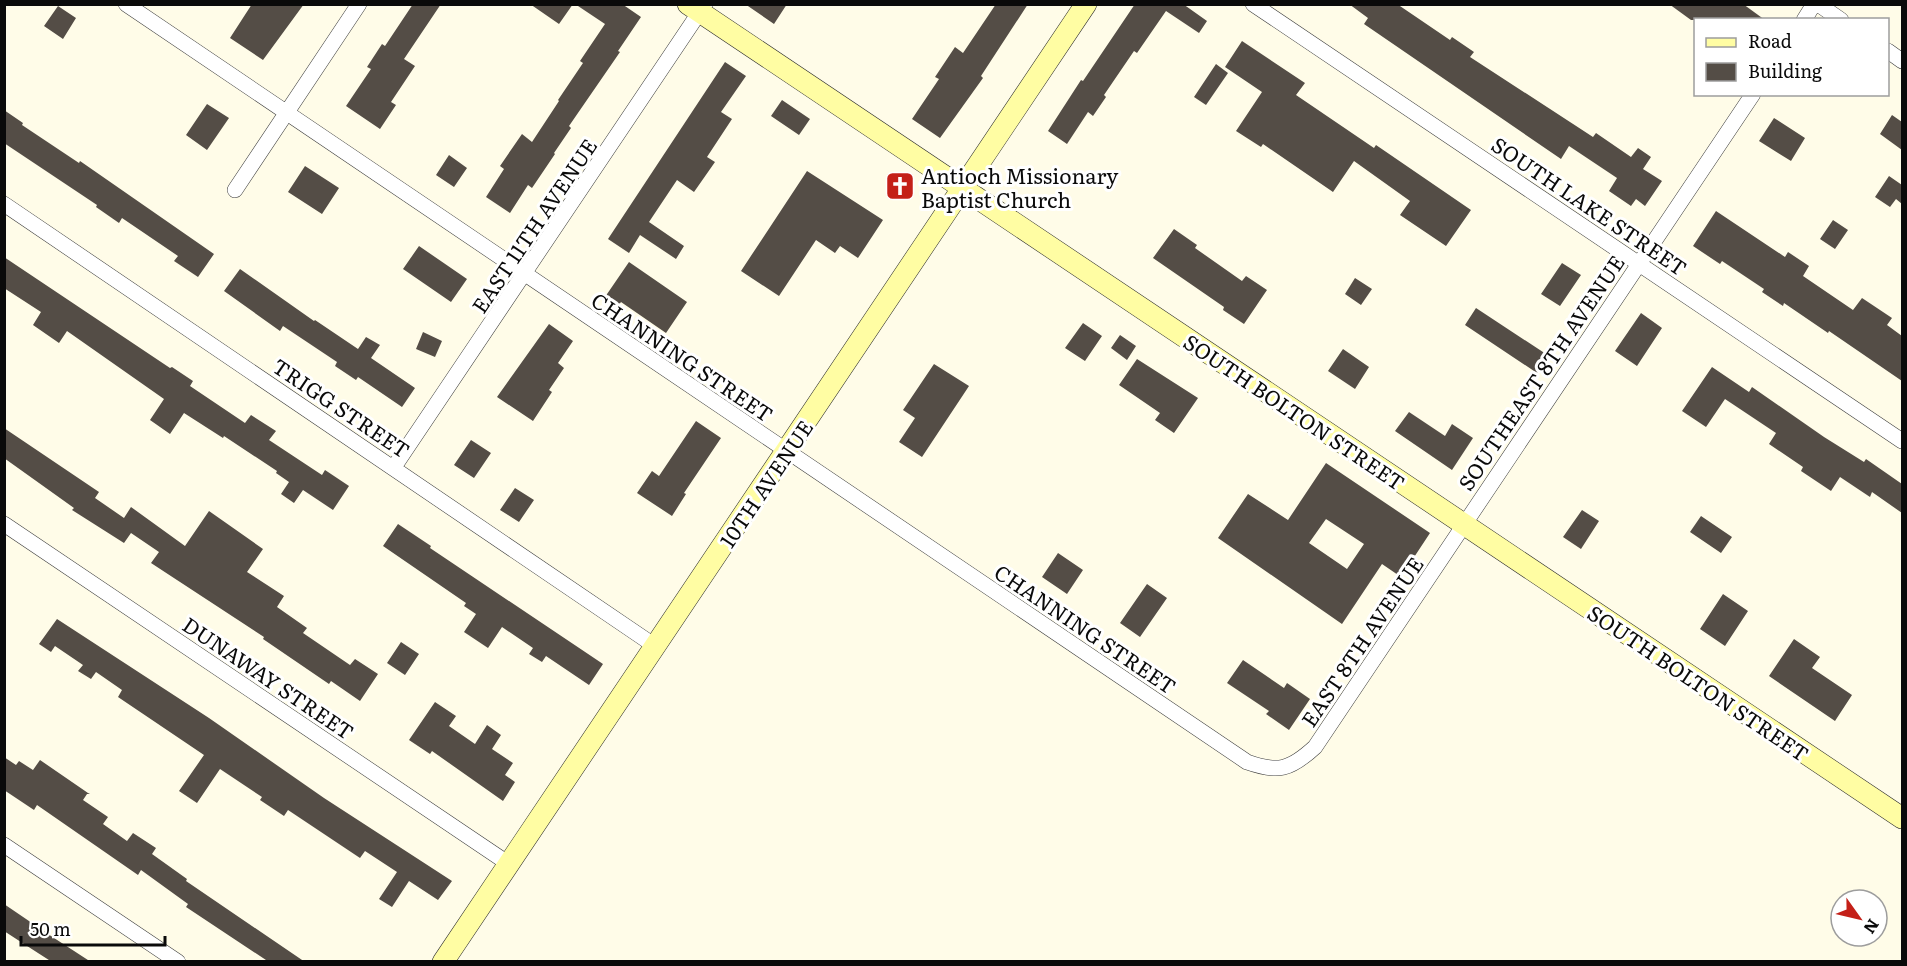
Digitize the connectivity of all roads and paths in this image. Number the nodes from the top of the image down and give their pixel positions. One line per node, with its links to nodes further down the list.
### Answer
1 (126, 4): 12 (street, CHANNING STREET)
2 (359, 4): 12 (street)
3 (1086, 4): 13 (main road, 10TH AVENUE)
4 (1253, 4): 16 (street, SOUTH LAKE STREET)
5 (1816, 4): 7 (street); 8 (street)
6 (698, 7): 13 (main road, SOUTH BOLTON STREET); 17 (street, EAST 11TH AVENUE)
7 (1806, 18)
8 (1838, 18)
9 (1889, 52): 10 (street)
10 (1902, 61)
11 (1752, 96): 16 (street, SOUTHEAST 8TH AVENUE)
12 (287, 113): 14 (street); 17 (street, CHANNING STREET)
13 (963, 188): 19 (main road, 10TH AVENUE); 22 (main road, SOUTH BOLTON STREET)
14 (235, 190)
15 (4, 204): 20 (street, TRIGG STREET)
16 (1638, 263): 18 (street, SOUTH LAKE STREET); 22 (street, SOUTHEAST 8TH AVENUE)
17 (525, 275): 19 (street, CHANNING STREET); 20 (street, EAST 11TH AVENUE)
18 (1902, 441)
19 (786, 451): 23 (main road, 10TH AVENUE); 24 (street, CHANNING STREET)
20 (394, 467): 23 (street, TRIGG STREET)
21 (4, 524): 27 (street, DUNAWAY STREET)
22 (1464, 525): 24 (street, EAST 8TH AVENUE); 25 (main road, SOUTH BOLTON STREET)
23 (655, 646): 27 (main road, 10TH AVENUE)
24 (1282, 769)
25 (1902, 818)
26 (4, 845): 28 (street)
27 (509, 864): 29 (main road, 10TH AVENUE)
28 (178, 962)
29 (443, 962)

